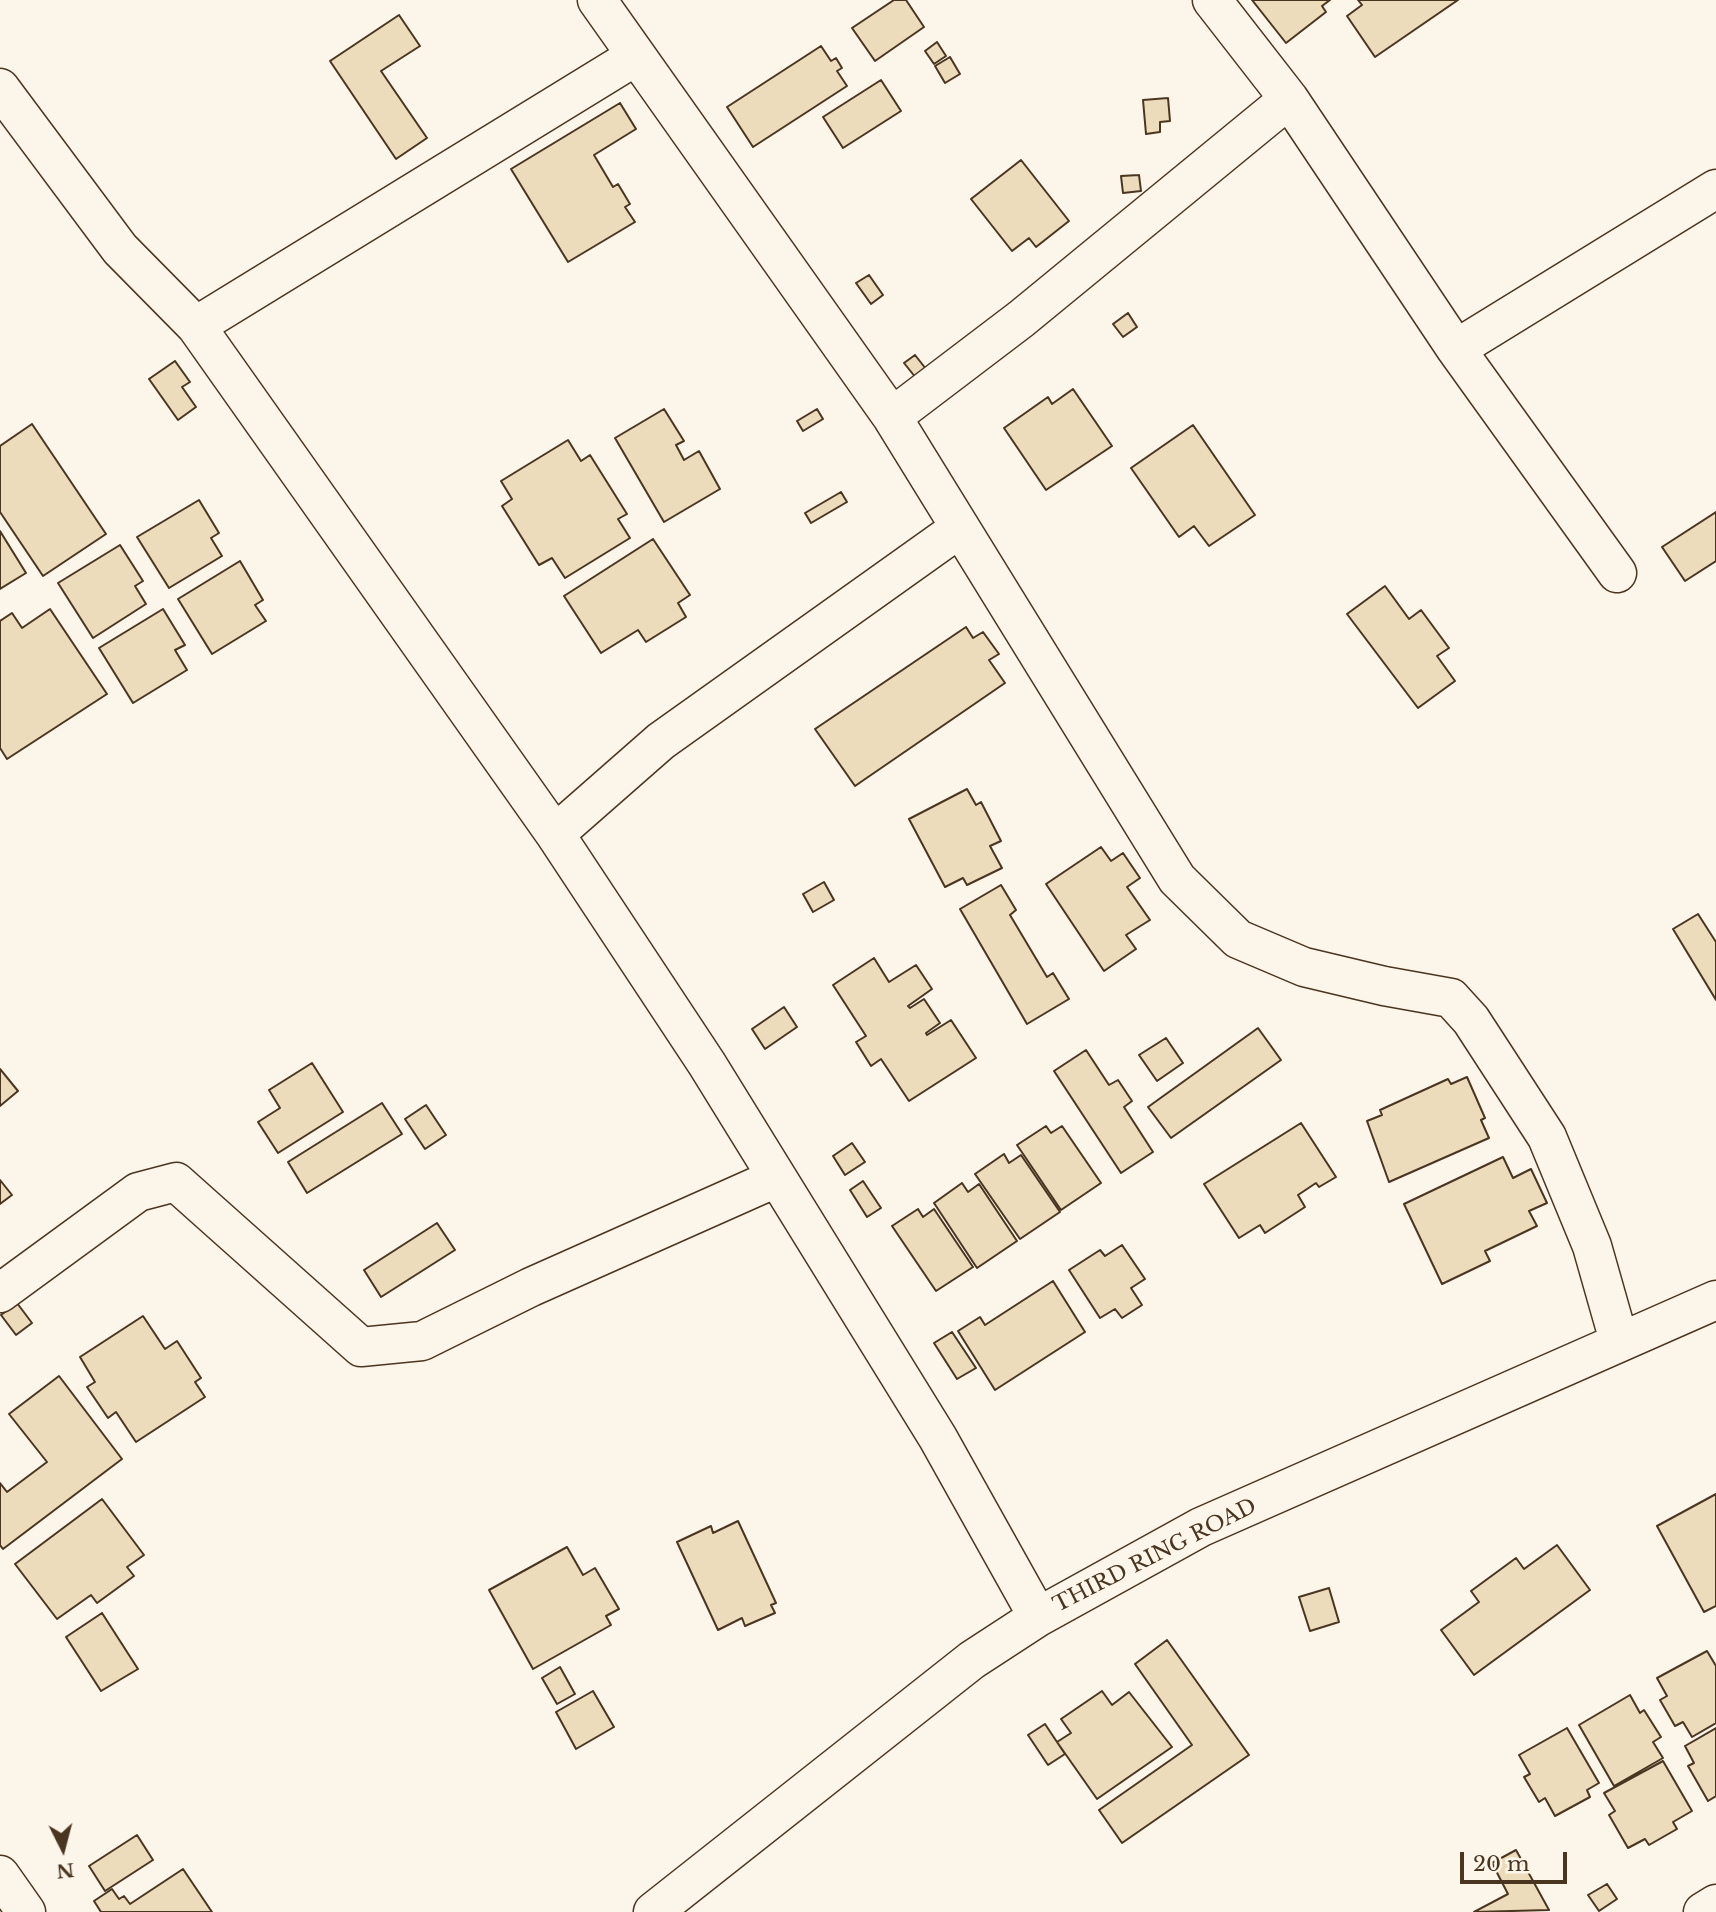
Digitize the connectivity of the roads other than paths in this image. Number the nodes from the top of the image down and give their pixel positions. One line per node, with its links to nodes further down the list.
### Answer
1 (597, 0): 3 (street)
2 (1212, 0): 5 (street)
3 (636, 56): 7 (street); 9 (street)
4 (0, 88): 7 (street)
5 (1289, 99): 8 (street); 9 (street)
6 (1716, 189): 8 (street)
7 (196, 326): 12 (street)
8 (1456, 349): 11 (street)
9 (892, 417): 10 (street)
10 (960, 528): 12 (street); 16 (street)
11 (1617, 573)
12 (555, 834): 13 (street)
13 (776, 1178): 14 (street); 17 (street)
14 (0, 1293)
15 (1716, 1300): 16 (street, THIRD RING ROAD)
16 (1619, 1341): 17 (street, THIRD RING ROAD)
17 (1038, 1617): 21 (street, THIRD RING ROAD)
18 (0, 1875): 20 (street)
19 (1716, 1904): 22 (street)
20 (26, 1912)
21 (653, 1912)
22 (1703, 1912)

